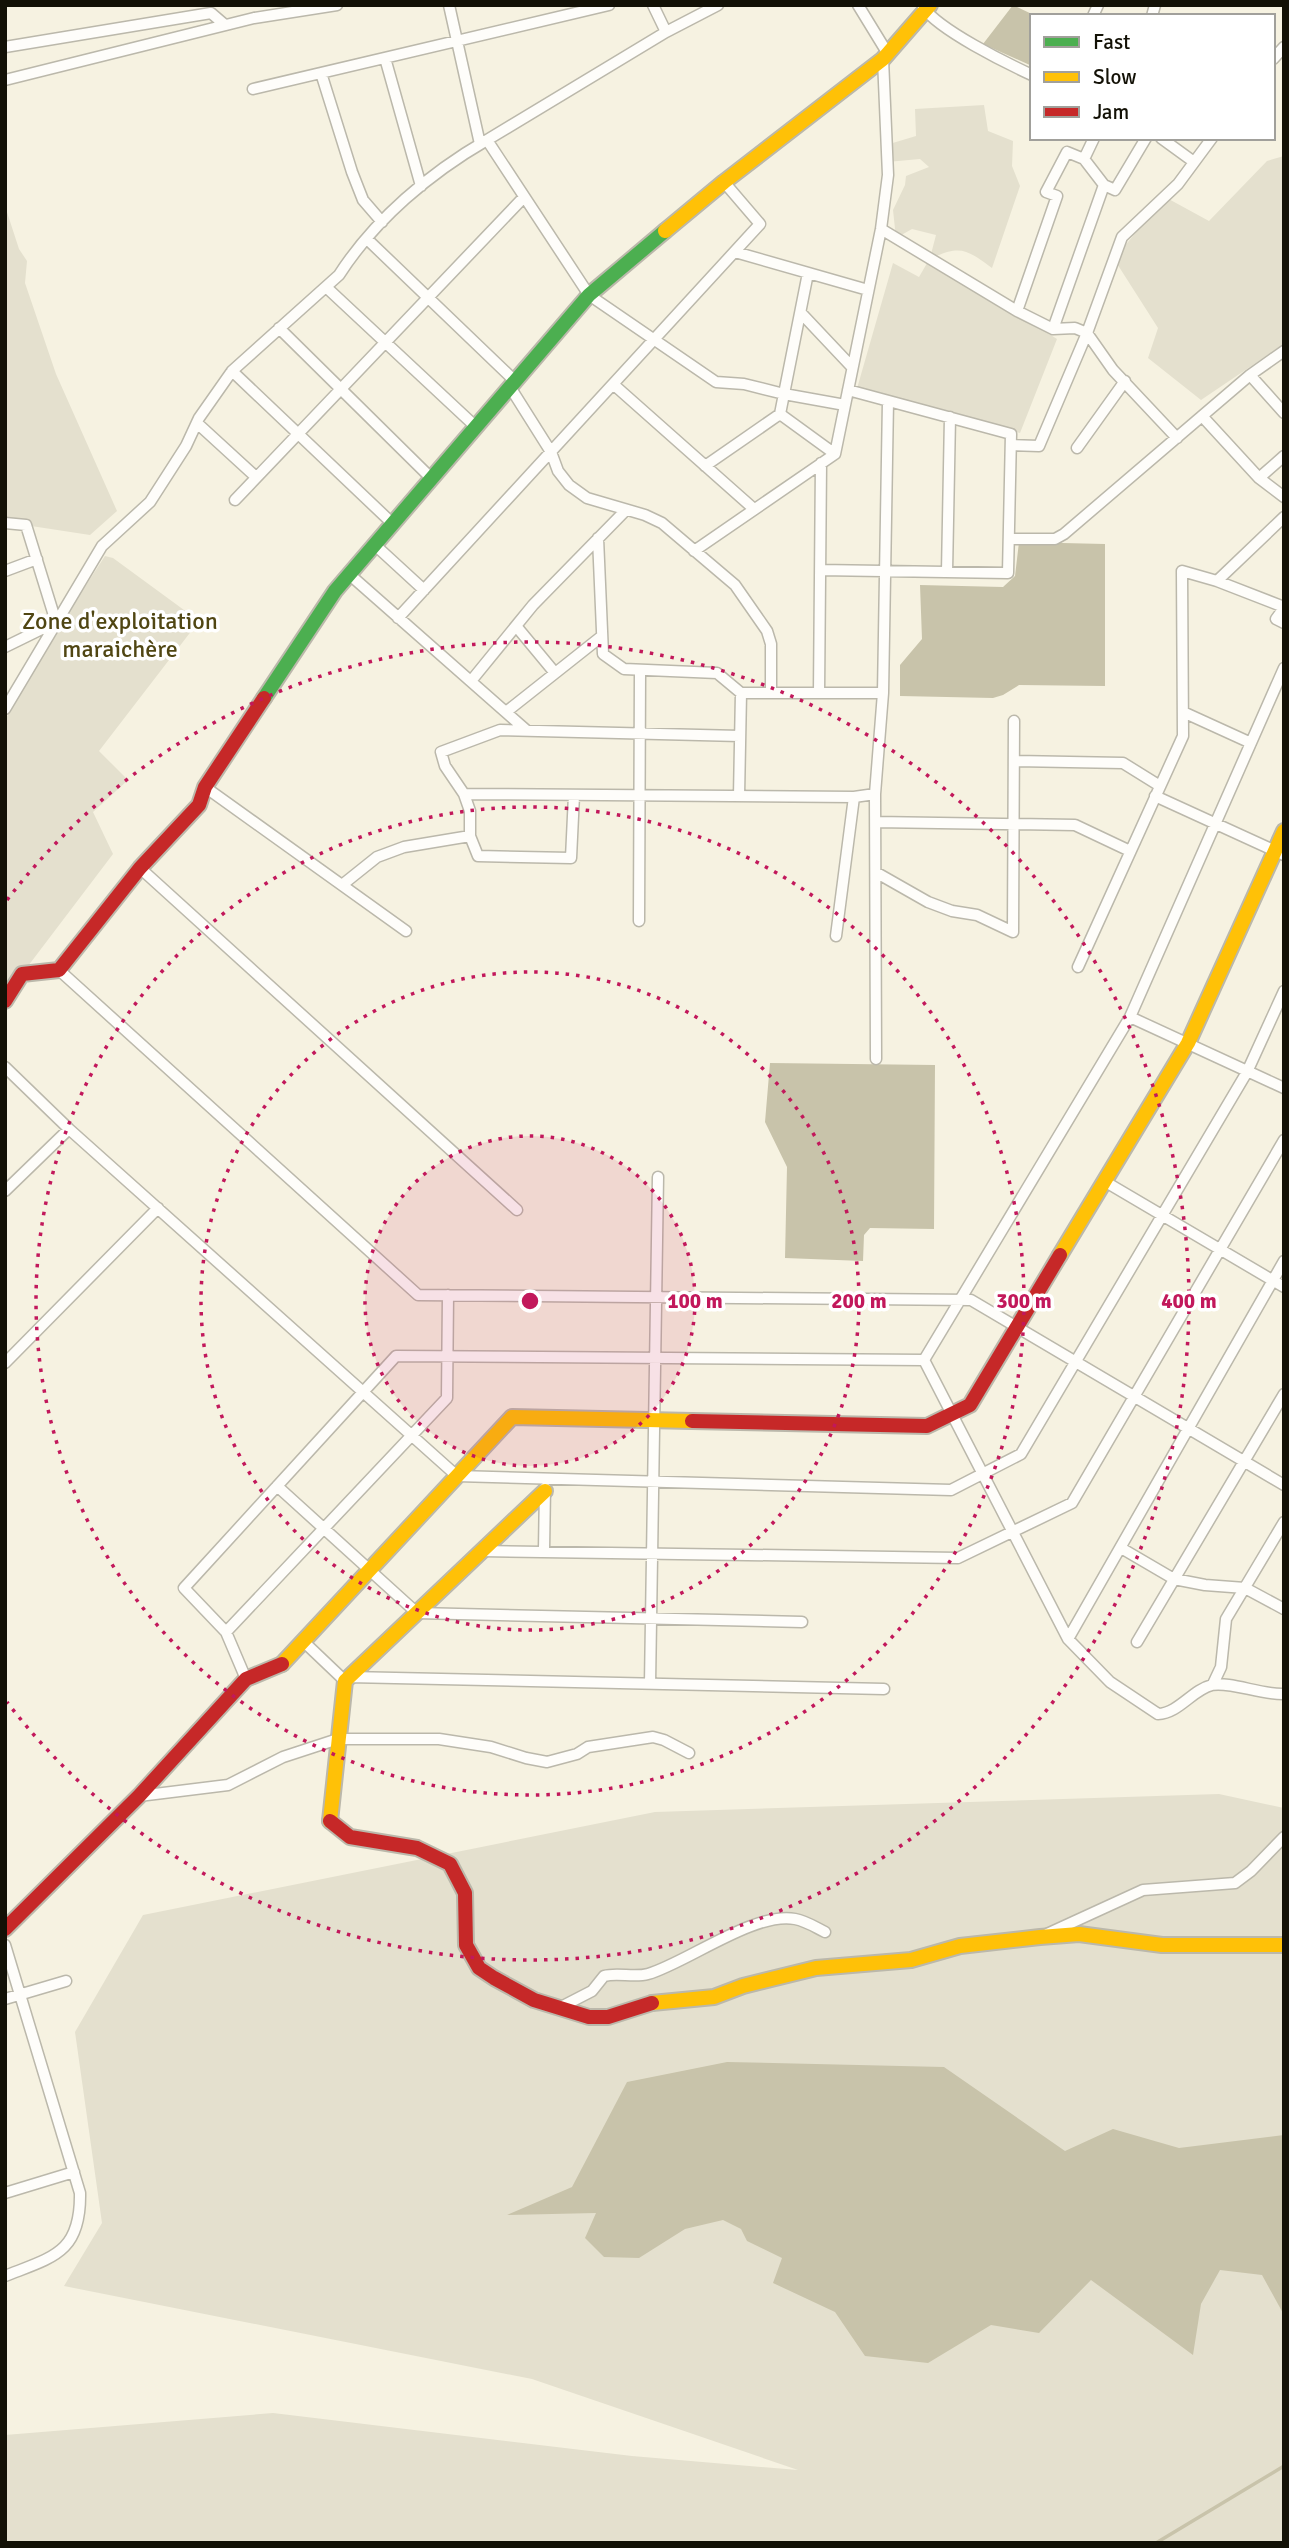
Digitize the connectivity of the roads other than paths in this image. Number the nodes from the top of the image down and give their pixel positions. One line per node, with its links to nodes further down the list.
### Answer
1 (337, 5): 8 (street)
2 (449, 5): 10 (street)
3 (609, 5): 10 (street)
4 (653, 5): 9 (street)
5 (718, 5): 9 (street)
6 (858, 5): 12 (street)
7 (926, 7): 12 (street); 15 (street)
8 (225, 25): 11 (street); 16 (street)
9 (666, 32): 22 (street)
10 (457, 41): 13 (street); 22 (street)
11 (5, 47)
12 (886, 57): 25 (street); 30 (street)
13 (385, 58): 14 (street); 27 (street)
14 (321, 72): 17 (street); 29 (street)
15 (1030, 74)
16 (5, 80)
17 (253, 89)
18 (1093, 140): 23 (street)
19 (1145, 140): 26 (street)
20 (1164, 140): 24 (street)
21 (1210, 140): 24 (street)
22 (483, 142): 27 (street); 28 (street)
23 (1084, 159): 26 (street); 38 (street)
24 (1194, 162): 42 (street)
25 (724, 182): 32 (street); 36 (street)
26 (1104, 185): 41 (street)
27 (421, 186): 29 (street)
28 (524, 197): 36 (street); 37 (street)
29 (382, 222): 31 (street)
30 (881, 229): 35 (street); 38 (street)
31 (367, 239): 34 (street); 37 (street)
32 (735, 252): 33 (street); 43 (street)
33 (808, 273): 35 (street); 39 (street)
34 (326, 287): 40 (street); 44 (street)
35 (869, 290): 46 (street)
36 (589, 295): 43 (street); 50 (street)
37 (428, 297): 44 (street); 50 (street)
38 (1017, 311): 41 (street)
39 (801, 313): 46 (street); 54 (street)
40 (279, 328): 47 (street); 52 (street)
41 (1053, 329): 42 (street)
42 (1087, 332): 49 (street); 65 (street)
43 (654, 340): 51 (street); 54 (street)
44 (385, 342): 52 (street); 62 (street)
45 (1284, 351): 48 (street)
46 (851, 366): 53 (street)
47 (232, 371): 61 (street); 63 (street)
48 (1250, 375): 57 (street); 59 (street)
49 (1125, 381): 64 (street); 66 (street)
50 (513, 384): 62 (street); 67 (street)
51 (613, 384): 67 (street); 71 (street)
52 (341, 389): 63 (street); 74 (street)
53 (848, 390): 55 (street); 56 (street)
54 (784, 394): 56 (street); 58 (street)
55 (888, 401): 60 (street); 89 (street)
56 (845, 405): 68 (street)
57 (1284, 413)
58 (780, 414): 68 (street); 71 (street)
59 (1202, 415): 64 (street); 73 (street)
60 (950, 417): 65 (street); 90 (street)
61 (197, 424): 72 (street); 96 (street)
62 (476, 427): 74 (street)
63 (298, 434): 72 (street); 81 (street)
64 (1177, 438): 83 (street)
65 (1011, 445): 83 (street)
66 (1077, 448)
67 (551, 452): 78 (street); 93 (street)
68 (835, 454): 70 (street)
69 (1284, 456): 73 (street)
70 (821, 463): 77 (street); 87 (street)
71 (705, 466): 77 (street)
72 (256, 477): 76 (street)
73 (1259, 478): 75 (street)
74 (432, 479): 81 (street)
75 (1284, 497)
76 (235, 499)
77 (754, 509): 85 (street)
78 (626, 510): 82 (street); 85 (street)
79 (1284, 517): 92 (street)
80 (5, 523): 86 (street)
81 (393, 524): 84 (street)
82 (598, 538): 98 (street); 99 (street)
83 (1009, 539): 90 (street)
84 (375, 545): 91 (street); 93 (street)
85 (694, 551): 106 (street)
86 (37, 559): 88 (street); 96 (street)
87 (820, 570): 89 (street); 107 (street)
88 (5, 571)
89 (885, 571): 90 (street); 108 (street)
90 (947, 572)
91 (349, 574): 95 (street); 118 (street)
92 (1217, 581): 94 (street); 111 (street)
93 (424, 590): 95 (street)
94 (1284, 607): 97 (street)
95 (398, 618): 104 (street)
96 (56, 622): 100 (street); 109 (street)
97 (1284, 623)
98 (516, 626): 103 (street); 104 (street)
99 (602, 636): 102 (street); 103 (street)
100 (5, 647)
101 (1284, 668): 116 (street)
102 (640, 671): 105 (street); 114 (street)
103 (555, 673): 110 (street)
104 (471, 681): 110 (street)
105 (741, 692): 106 (street); 115 (street)
106 (771, 693): 107 (street)
107 (819, 693): 108 (street)
108 (883, 693): 121 (street)
109 (5, 709)
110 (506, 712): 113 (street)
111 (1182, 712): 116 (street); 119 (street)
112 (1014, 721): 117 (street)
113 (526, 730): 114 (street); 120 (street)
114 (640, 733): 115 (street); 123 (street)
115 (740, 736): 124 (street)
116 (1251, 743): 128 (street)
117 (1014, 761): 119 (street); 127 (street)
118 (205, 787): 133 (street); 135 (street)
119 (1157, 791): 128 (street); 131 (street)
120 (464, 794): 122 (street); 130 (street)
121 (875, 794): 125 (street); 126 (street)
122 (574, 795): 123 (street); 130 (street)
123 (639, 795): 124 (street); 136 (street)
124 (739, 796): 125 (street)
125 (855, 797): 138 (street)
126 (876, 822): 127 (street); 134 (street)
127 (1013, 824): 131 (street); 134 (street)
128 (1215, 824): 132 (street); 143 (street)
129 (1284, 831): 132 (street)
130 (470, 836): 135 (street)
131 (1130, 851): 139 (street)
132 (1279, 853): 144 (street)
133 (140, 868): 140 (street); 155 (street)
134 (877, 873): 145 (street)
135 (342, 885): 137 (street)
136 (639, 921)
137 (406, 931)
138 (836, 936)
139 (1077, 967)
140 (59, 970): 142 (street); 161 (street)
141 (1284, 991): 147 (street)
142 (5, 1001)
143 (1130, 1017): 144 (street); 163 (street)
144 (1188, 1043): 147 (street); 152 (street)
145 (876, 1059)
146 (5, 1067): 149 (street)
147 (1247, 1072): 148 (street); 156 (street)
148 (1284, 1088)
149 (69, 1129): 153 (street); 154 (street)
150 (1284, 1140): 157 (street)
151 (658, 1177): 162 (street)
152 (1104, 1181): 156 (street); 164 (street)
153 (5, 1191)
154 (158, 1208): 169 (street); 170 (street)
155 (517, 1210)
156 (1162, 1215): 157 (street); 168 (street)
157 (1219, 1249): 159 (street); 172 (street)
158 (1284, 1261): 159 (street)
159 (1273, 1281): 160 (street); 175 (street)
160 (1284, 1287)
161 (448, 1295): 162 (street); 165 (street)
162 (656, 1297): 163 (street); 166 (street)
163 (958, 1300): 164 (street); 167 (street)
164 (1016, 1327): 168 (street); 173 (street)
165 (447, 1356): 166 (street); 170 (street); 176 (street)
166 (655, 1358): 167 (street); 174 (street)
167 (924, 1360): 173 (street)
168 (1076, 1362): 172 (street); 178 (street)
169 (5, 1363)
170 (363, 1392): 176 (street); 183 (street)
171 (1284, 1394): 177 (street)
172 (1134, 1396): 175 (street); 186 (street)
173 (952, 1414): 174 (street); 178 (street)
174 (654, 1420): 179 (street); 180 (street)
175 (1188, 1429): 177 (street); 187 (street)
176 (412, 1435): 179 (street); 185 (street)
177 (1244, 1461): 182 (street); 192 (street)
178 (983, 1474): 180 (street); 186 (street)
179 (457, 1476): 181 (street); 191 (street)
180 (653, 1482): 181 (street); 190 (street)
181 (545, 1485): 188 (street); 189 (street)
182 (1284, 1485)
183 (277, 1486): 185 (street); 198 (street)
184 (1284, 1522): 193 (street)
185 (324, 1529): 191 (street); 198 (street)
186 (1013, 1531): 190 (street); 199 (street)
187 (1121, 1548): 192 (street); 199 (street)
188 (544, 1550): 189 (street); 190 (street)
189 (482, 1551): 195 (street)
190 (652, 1552): 196 (street)
191 (369, 1570): 195 (street); 200 (street)
192 (1174, 1579): 193 (street); 201 (street)
193 (1245, 1588): 194 (street); 204 (street)
194 (1284, 1609)
195 (417, 1613): 196 (street); 203 (street)
196 (651, 1618): 197 (street); 205 (street)
197 (802, 1622)
198 (226, 1632): 202 (street)
199 (1068, 1639): 204 (street)
200 (303, 1641): 202 (street); 203 (street)
201 (1137, 1642)
202 (246, 1679): 210 (street)
203 (347, 1679): 205 (street); 208 (street)
204 (1213, 1684): 207 (street)
205 (650, 1685): 206 (street)
206 (884, 1689)
207 (1284, 1694)
208 (338, 1739): 209 (street); 210 (street); 220 (street)
209 (689, 1753)
210 (139, 1796): 212 (street)
211 (1284, 1836): 214 (street)
212 (5, 1929)
213 (825, 1932): 220 (street)
214 (1040, 1937): 215 (street); 220 (street)
215 (1284, 1944)
216 (5, 1945): 218 (street)
217 (66, 1981): 218 (street)
218 (20, 1995): 219 (street); 221 (street)
219 (5, 1999)
220 (559, 2008)
221 (74, 2172): 222 (street); 223 (street)
222 (5, 2193)
223 (5, 2276)

